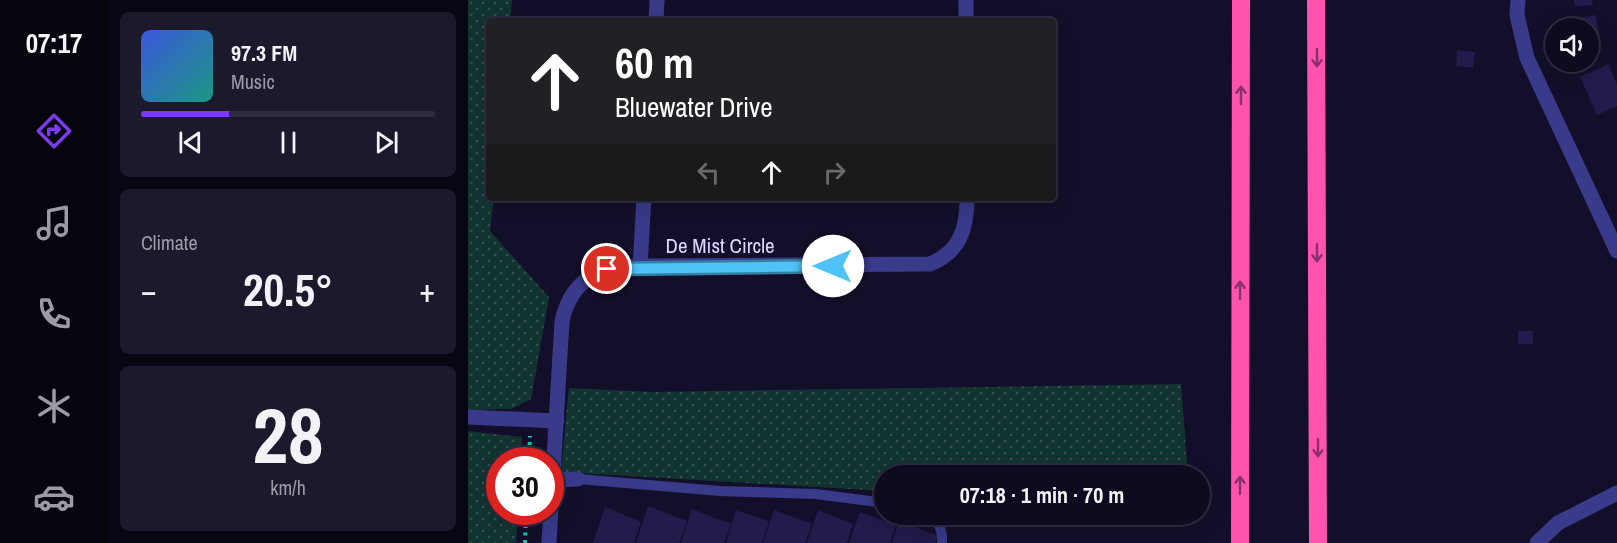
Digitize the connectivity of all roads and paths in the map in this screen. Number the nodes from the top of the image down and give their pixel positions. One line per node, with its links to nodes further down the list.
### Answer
1 (657, 0): 6 (street)
2 (966, 0): 7 (street)
3 (1241, 0): 27 (highway, one-way to 3)
4 (1317, 0): 28 (highway, one-way to 28)
5 (1518, 0): 10 (street)
6 (656, 18)
7 (966, 18)
8 (644, 201): 11 (street, De Mist Circle)
9 (967, 201): 11 (street, De Mist Circle)
10 (1617, 251)
11 (640, 266): 13 (street)
12 (468, 417): 13 (street)
13 (557, 421): 16 (street)
14 (530, 436): 15 (path)
15 (530, 447)
16 (555, 447)
17 (578, 479): 18 (street); 20 (lane)
18 (564, 480)
19 (1617, 493): 29 (street)
20 (874, 502)
21 (526, 525): 24 (path)
22 (550, 525): 25 (street)
23 (938, 525): 26 (lane)
24 (525, 543)
25 (549, 543)
26 (942, 543)
27 (1240, 543)
28 (1318, 543)
29 (1537, 543)

